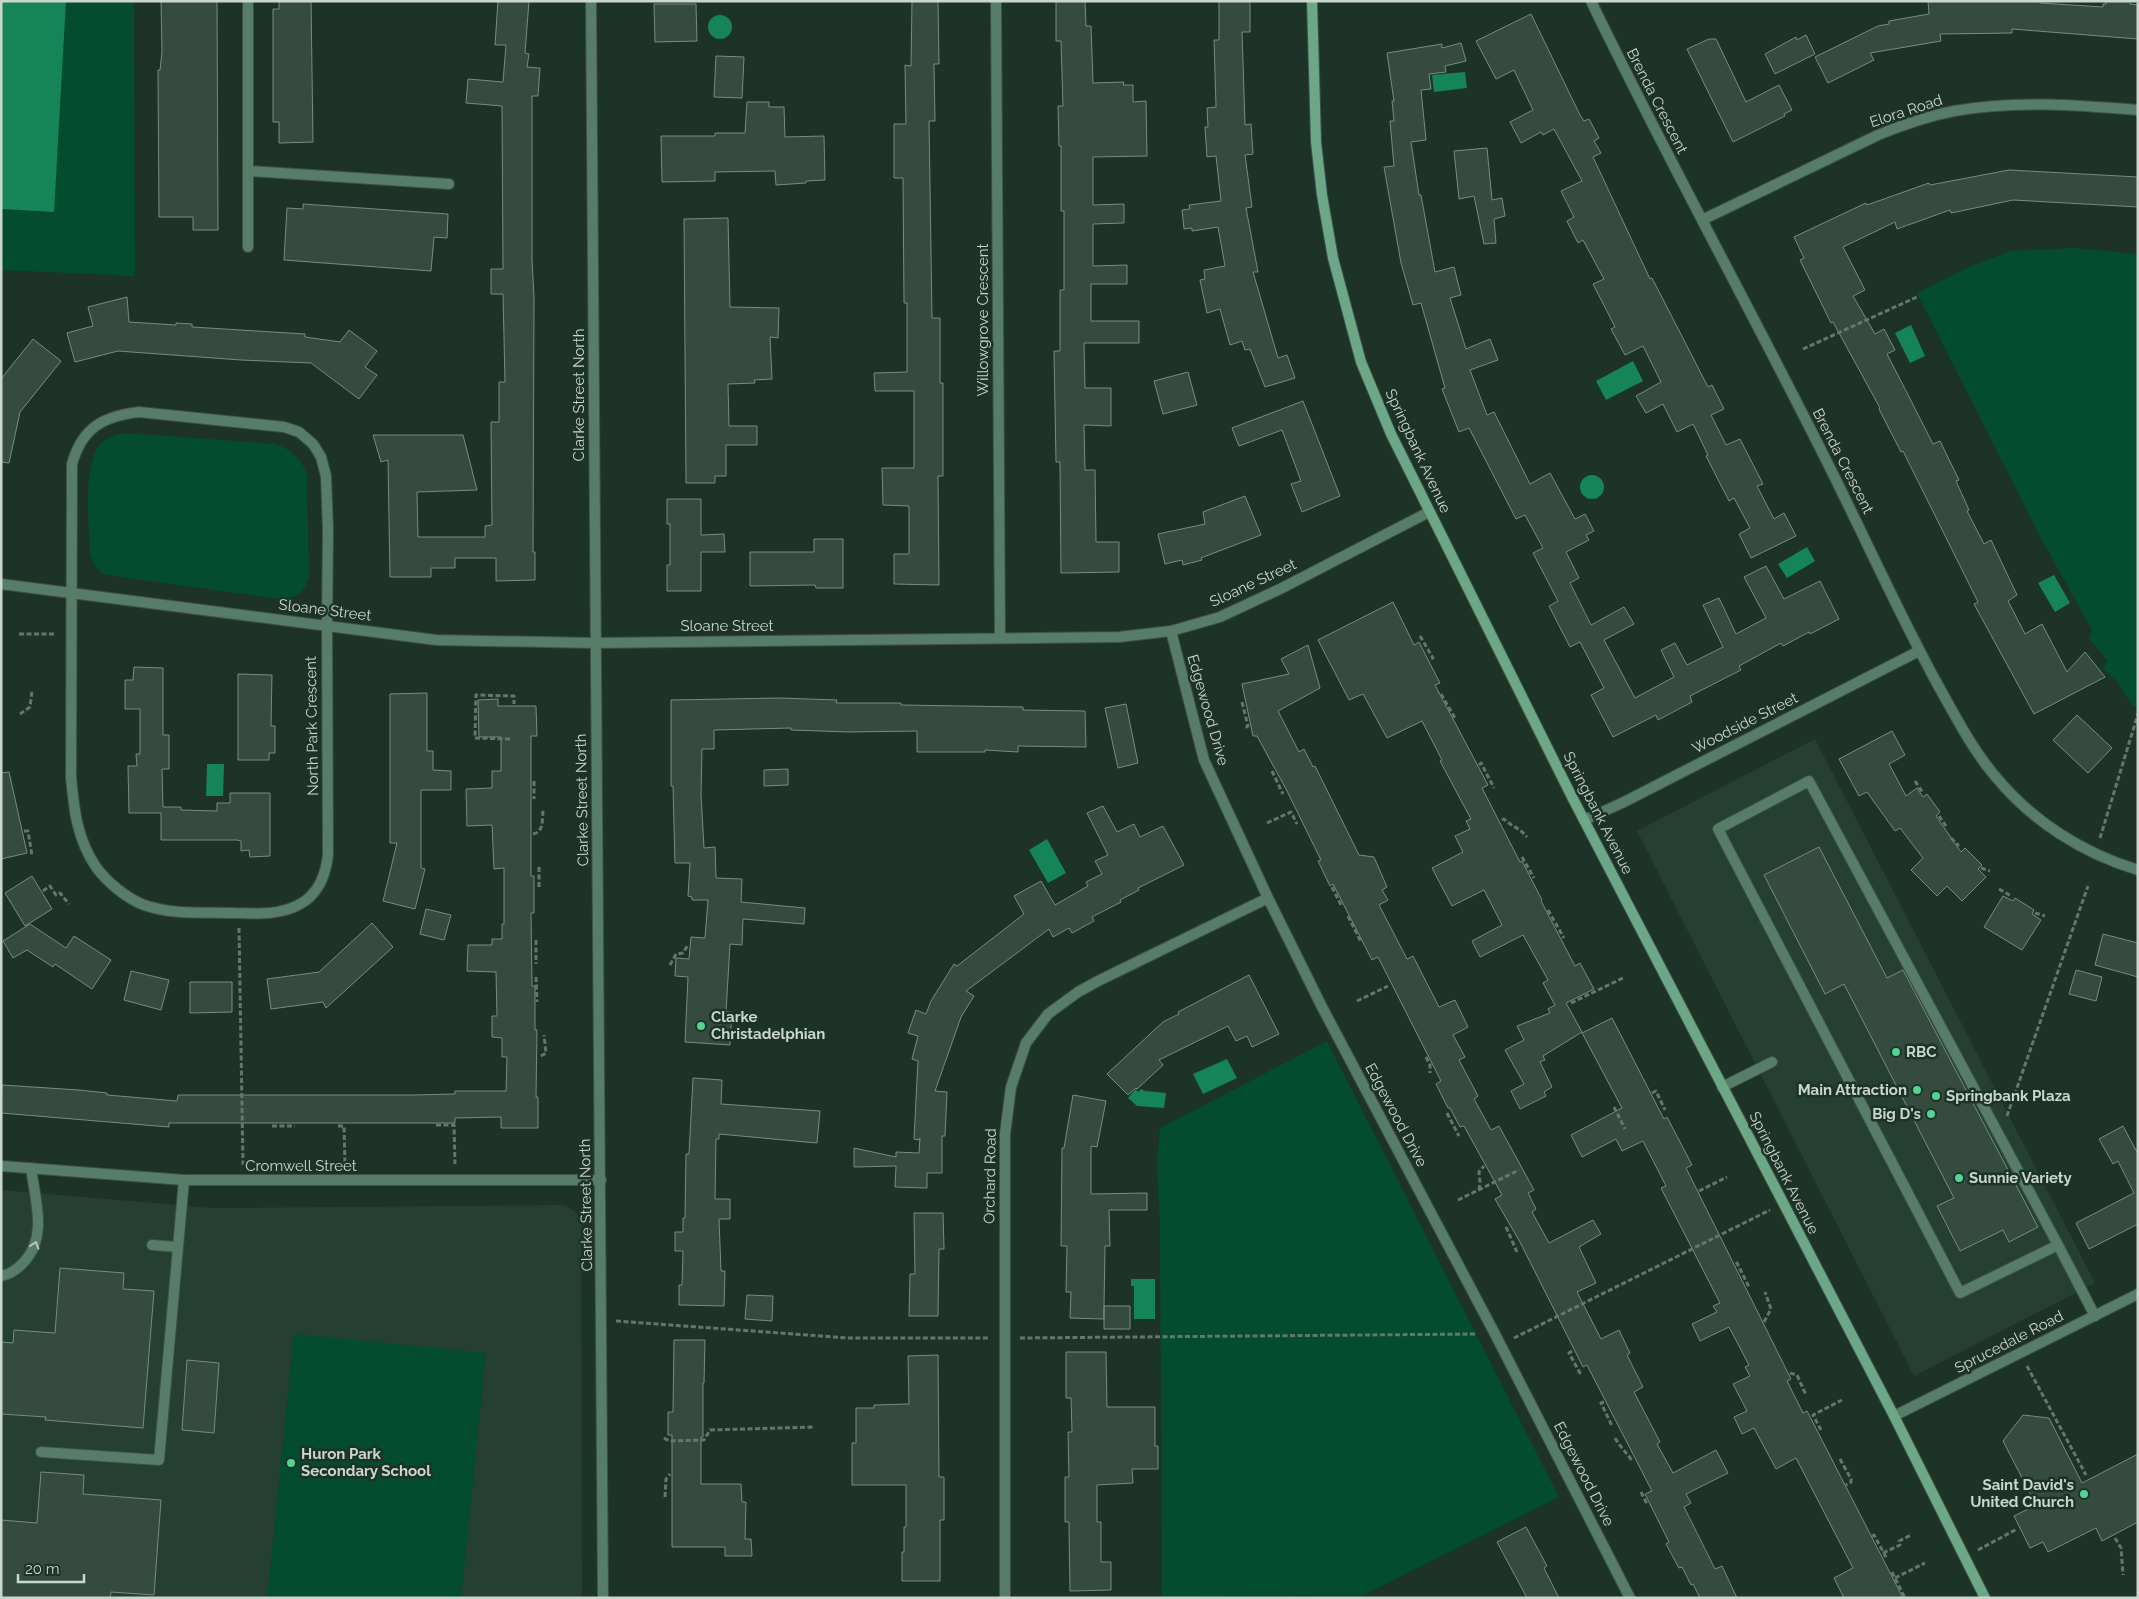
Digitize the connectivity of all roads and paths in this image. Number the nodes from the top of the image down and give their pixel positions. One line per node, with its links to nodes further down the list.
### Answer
1 (248, 1): 7 (street)
2 (591, 1): 22 (street, Clarke Street North)
3 (996, 1): 21 (street, Willowgrove Crescent)
4 (1312, 1): 13 (main road, Springbank Avenue)
5 (1591, 1): 9 (street, Brenda Crescent)
6 (2138, 110): 9 (street, Elora Road)
7 (249, 172): 8 (street); 10 (street)
8 (450, 184)
9 (1702, 220): 23 (street, Brenda Crescent)
10 (248, 247)
11 (1919, 296): 12 (path)
12 (1803, 349)
13 (1428, 512): 17 (street, Sloane Street); 45 (main road, Springbank Avenue)
14 (1, 584): 15 (street, Sloane Street)
15 (71, 594): 16 (street, Sloane Street); 16 (street, North Park Crescent); 72 (street, North Park Crescent)
16 (326, 625): 22 (street, Sloane Street); 72 (street, North Park Crescent)
17 (1171, 631): 21 (street, Sloane Street); 68 (street, Edgewood Drive)
18 (19, 634): 19 (path)
19 (55, 634)
20 (1420, 636): 24 (path)
21 (1000, 638): 22 (street, Sloane Street)
22 (595, 643): 113 (street, Clarke Street North)
23 (1919, 651): 45 (street, Woodside Street); 54 (street, Brenda Crescent)
24 (1430, 659)
25 (32, 691): 29 (path)
26 (1441, 694): 31 (path)
27 (1242, 702): 32 (path)
28 (514, 704): 33 (path)
29 (20, 714)
30 (2138, 714): 54 (path)
31 (1455, 718)
32 (1245, 728)
33 (510, 739)
34 (1479, 765): 38 (path)
35 (1272, 771): 40 (path)
36 (534, 780): 41 (path)
37 (1915, 781): 39 (path)
38 (1494, 788)
39 (1923, 793)
40 (1283, 794)
41 (534, 799)
42 (543, 810): 50 (path)
43 (1939, 816): 48 (path)
44 (1502, 820): 51 (path)
45 (1584, 820): 93 (main road, Springbank Avenue)
46 (1267, 823): 47 (path)
47 (1297, 824)
48 (1946, 826)
49 (24, 831): 55 (path)
50 (533, 834)
51 (1527, 838)
52 (1951, 838): 53 (path)
53 (1959, 846)
54 (2095, 853): 59 (street, Brenda Crescent)
55 (32, 856)
56 (1522, 857): 61 (path)
57 (539, 867): 64 (path)
58 (1981, 868): 60 (path)
59 (2138, 870)
60 (1990, 872)
61 (1534, 878)
62 (2088, 886): 104 (path)
63 (1332, 887): 70 (path)
64 (539, 888)
65 (1999, 889): 67 (path)
66 (44, 891): 69 (path)
67 (2011, 896)
68 (1268, 898): 132 (street, Edgewood Drive); 133 (street, Orchard Road)
69 (69, 904)
70 (1342, 907)
71 (1548, 910): 76 (path)
72 (238, 913): 114 (path)
73 (2035, 913): 75 (path)
74 (1348, 916): 78 (path)
75 (2045, 916)
76 (1564, 938)
77 (536, 940): 80 (path)
78 (1361, 942)
79 (688, 944): 81 (path)
80 (536, 964)
81 (670, 965)
82 (536, 977): 86 (path)
83 (1625, 977): 87 (path)
84 (1388, 986): 85 (path)
85 (1357, 1001)
86 (537, 1002)
87 (1572, 1003)
88 (544, 1035): 89 (path)
89 (540, 1056)
90 (1426, 1056): 92 (path)
91 (1772, 1062): 93 (street)
92 (1430, 1073)
93 (1722, 1087): 118 (main road, Springbank Avenue)
94 (1652, 1093): 96 (path)
95 (1614, 1107): 102 (path)
96 (1665, 1110)
97 (1447, 1113): 103 (path)
98 (436, 1125): 105 (path)
99 (272, 1126): 100 (path)
100 (295, 1126)
101 (338, 1126): 107 (path)
102 (1625, 1128)
103 (1459, 1136)
104 (2000, 1136): 121 (street); 121 (street)
105 (455, 1165)
106 (1, 1166): 109 (street, Cromwell Street)
107 (345, 1166)
108 (1484, 1166): 115 (path)
109 (31, 1168): 112 (street, Cromwell Street); 125 (street, one-way to 109)
110 (1519, 1170): 115 (path)
111 (1727, 1176): 116 (path)
112 (184, 1180): 114 (street, Cromwell Street); 122 (street)
113 (601, 1180): 114 (street, Cromwell Street); 130 (street, Clarke Street North)
114 (243, 1181)
115 (1479, 1190): 117 (path)
116 (1699, 1191)
117 (1458, 1200)
118 (1783, 1204): 134 (path); 142 (main road, Springbank Avenue)
119 (1506, 1227): 123 (path)
120 (152, 1245): 122 (street)
121 (2058, 1245): 129 (street)
122 (178, 1248): 148 (street)
123 (1517, 1252)
124 (1736, 1264): 126 (path)
125 (1, 1276)
126 (1749, 1287)
127 (1765, 1292): 131 (path)
128 (2138, 1294): 129 (street, Sprucedale Road)
129 (2095, 1316): 136 (street, Sprucedale Road)
130 (602, 1320): 133 (path); 168 (street, Clarke Street North)
131 (1764, 1322)
132 (1495, 1334): 133 (path); 134 (street, Edgewood Drive)
133 (1004, 1338): 169 (street, Orchard Road)
134 (1500, 1345): 170 (street, Edgewood Drive)
135 (1572, 1351): 138 (path)
136 (2020, 1354): 142 (street, Sprucedale Road); 152 (path)
137 (1790, 1373): 139 (path)
138 (1581, 1374)
139 (1806, 1395)
140 (1842, 1400): 145 (path)
141 (1604, 1402): 143 (path)
142 (1894, 1416): 162 (main road, Springbank Avenue)
143 (1612, 1426)
144 (815, 1427): 146 (path)
145 (1821, 1430)
146 (664, 1438)
147 (1615, 1438): 150 (path)
148 (41, 1452)
149 (1840, 1459): 153 (path)
150 (1633, 1462)
151 (670, 1474): 155 (path)
152 (2086, 1475)
153 (1846, 1486)
154 (1641, 1492): 156 (path)
155 (665, 1497)
156 (1647, 1504)
157 (2017, 1528): 162 (path)
158 (1911, 1535): 161 (path)
159 (1872, 1536): 161 (path)
160 (2115, 1538): 166 (path)
161 (1883, 1553): 163 (path)
162 (1964, 1557): 172 (main road, Springbank Avenue)
163 (1886, 1559)
164 (1925, 1563): 167 (path)
165 (1892, 1572): 167 (path)
166 (2123, 1575)
167 (1895, 1578): 171 (path)
168 (604, 1598)
169 (1005, 1598)
170 (1630, 1598)
171 (1905, 1598)
172 (1985, 1598)

